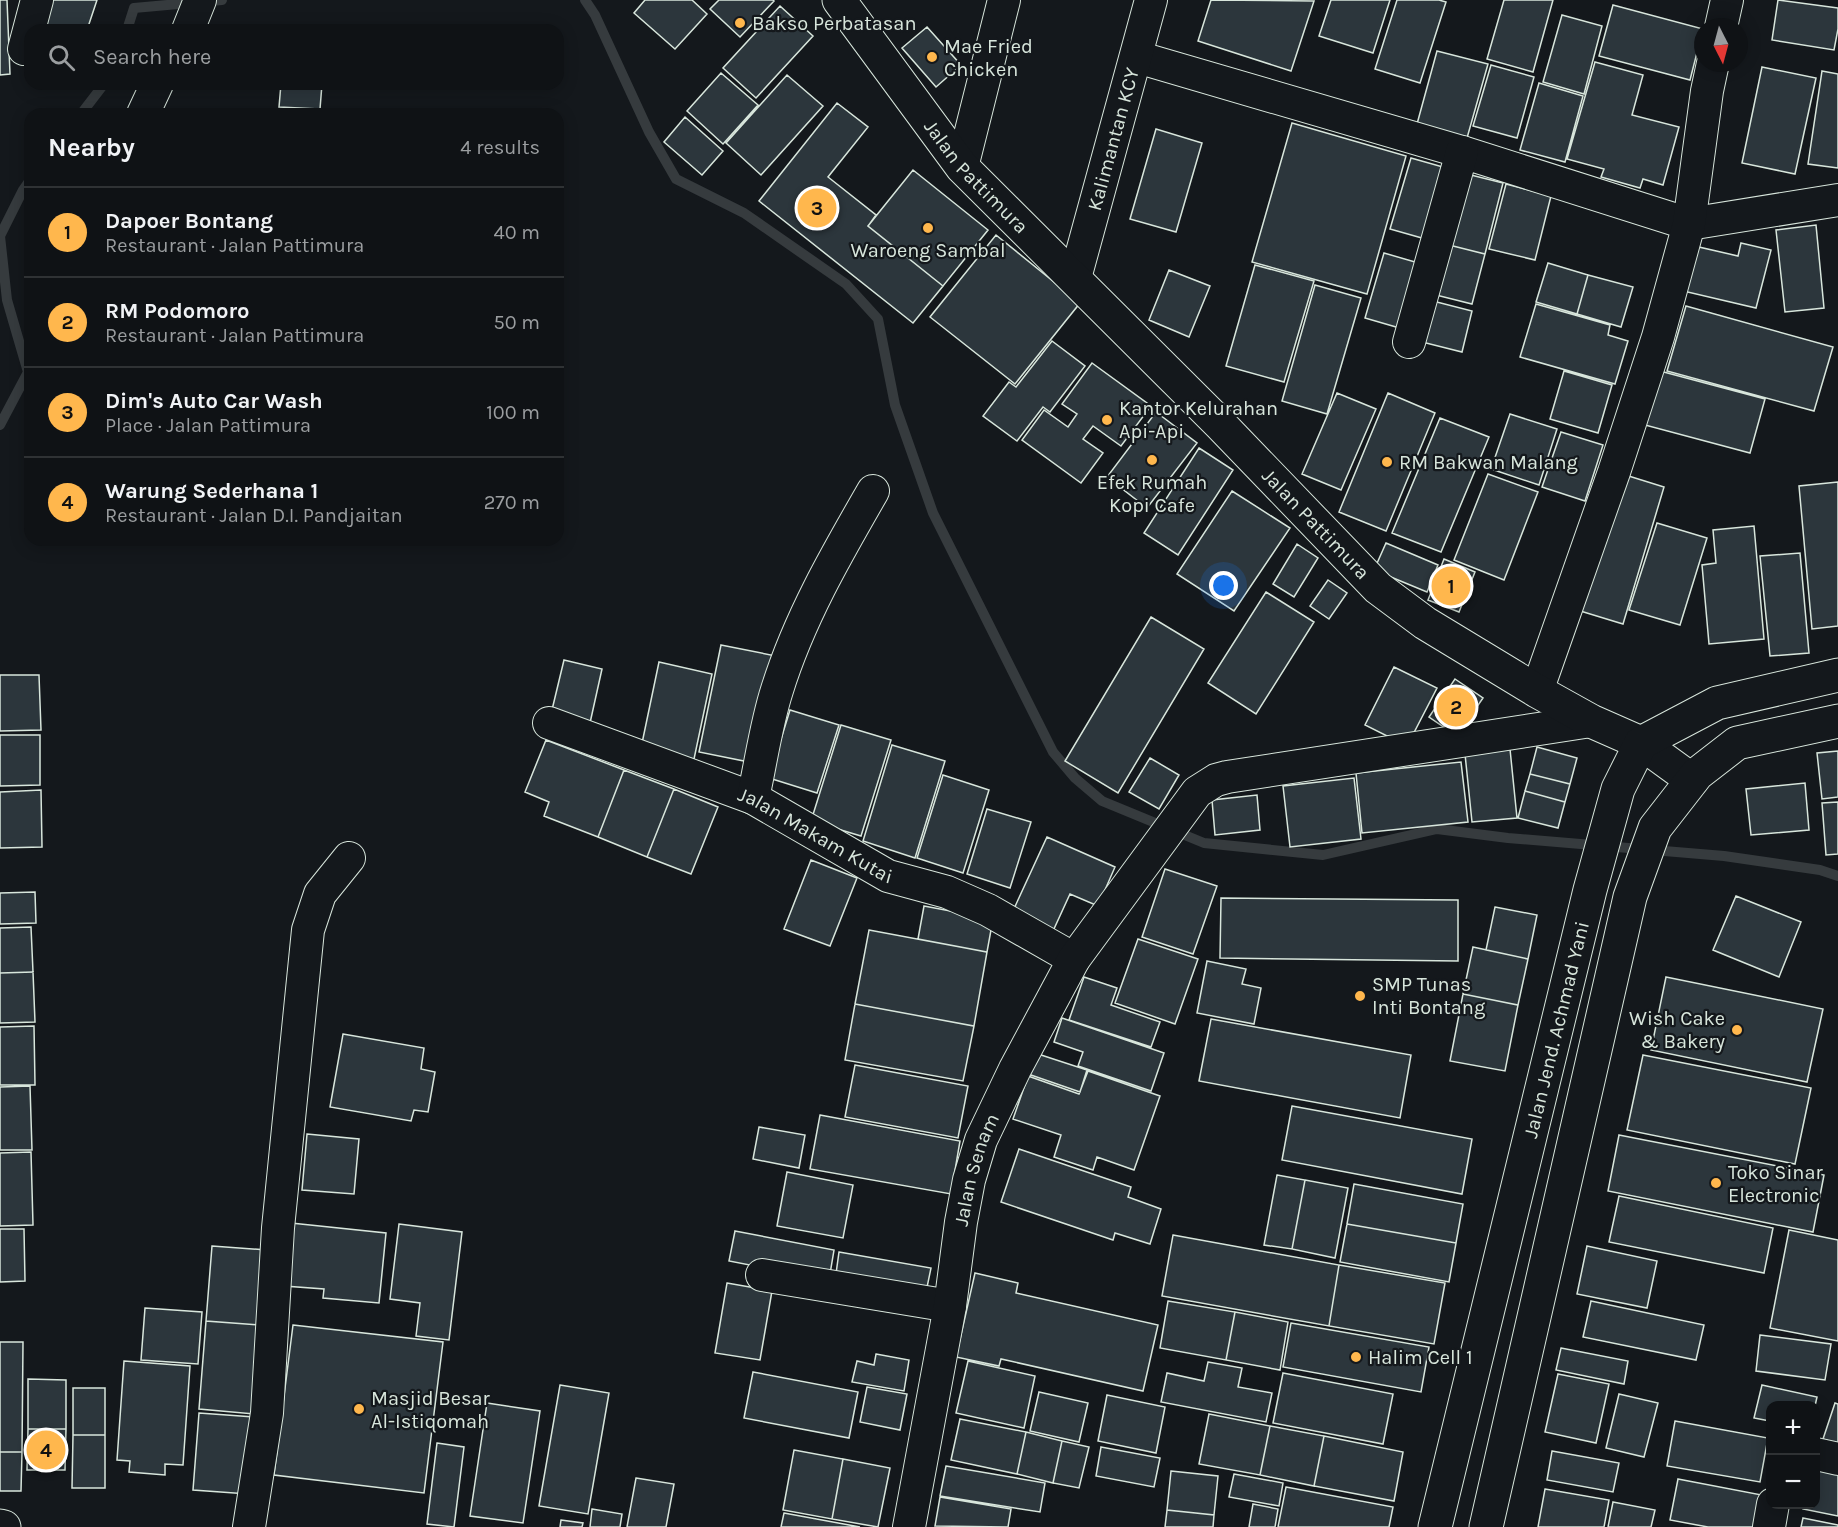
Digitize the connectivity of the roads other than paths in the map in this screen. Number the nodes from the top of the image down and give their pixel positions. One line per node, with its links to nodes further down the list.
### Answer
1 (37, 0): 8 (street)
2 (200, 0): 9 (street)
3 (839, 0): 15 (street, Jalan Pattimura)
4 (1004, 0): 15 (street)
5 (1151, 0): 10 (street, Kalimantan KCY)
6 (1727, 0): 7 (street)
7 (1723, 18)
8 (31, 24)
9 (190, 24)
10 (1137, 57): 14 (street); 18 (street, Kalimantan KCY)
11 (1711, 72): 17 (street)
12 (154, 90): 13 (street)
13 (146, 108)
14 (1462, 152): 17 (street); 19 (street)
15 (962, 167): 18 (street, Jalan Pattimura)
16 (1838, 200): 17 (street)
17 (1689, 224): 22 (street)
18 (1075, 278): 22 (street, Jalan Pattimura)
19 (1409, 342)
20 (873, 491): 28 (street)
21 (1838, 675): 26 (street)
22 (1537, 691): 23 (street, Jalan Pattimura)
23 (1591, 721): 26 (street, Jalan Pattimura); 30 (street, Jalan Senam)
24 (1838, 721): 27 (street, Jalan Jend. Achmad Yani)
25 (549, 723): 28 (street, Jalan Makam Kutai)
26 (1641, 743): 27 (street, Jalan Pattimura); 38 (street, Jalan Jend. Achmad Yani)
27 (1692, 780): 39 (street, Jalan Jend. Achmad Yani)
28 (753, 798): 30 (street, Jalan Makam Kutai)
29 (349, 858): 36 (street)
30 (1074, 959): 32 (street, Jalan Senam)
31 (762, 1275): 32 (street)
32 (950, 1306): 37 (street, Jalan Senam)
33 (1820, 1455): 34 (street)
34 (1838, 1459)
35 (1772, 1509): 40 (street)
36 (249, 1527)
37 (909, 1527)
38 (1436, 1527)
39 (1486, 1527)
40 (1769, 1527)

